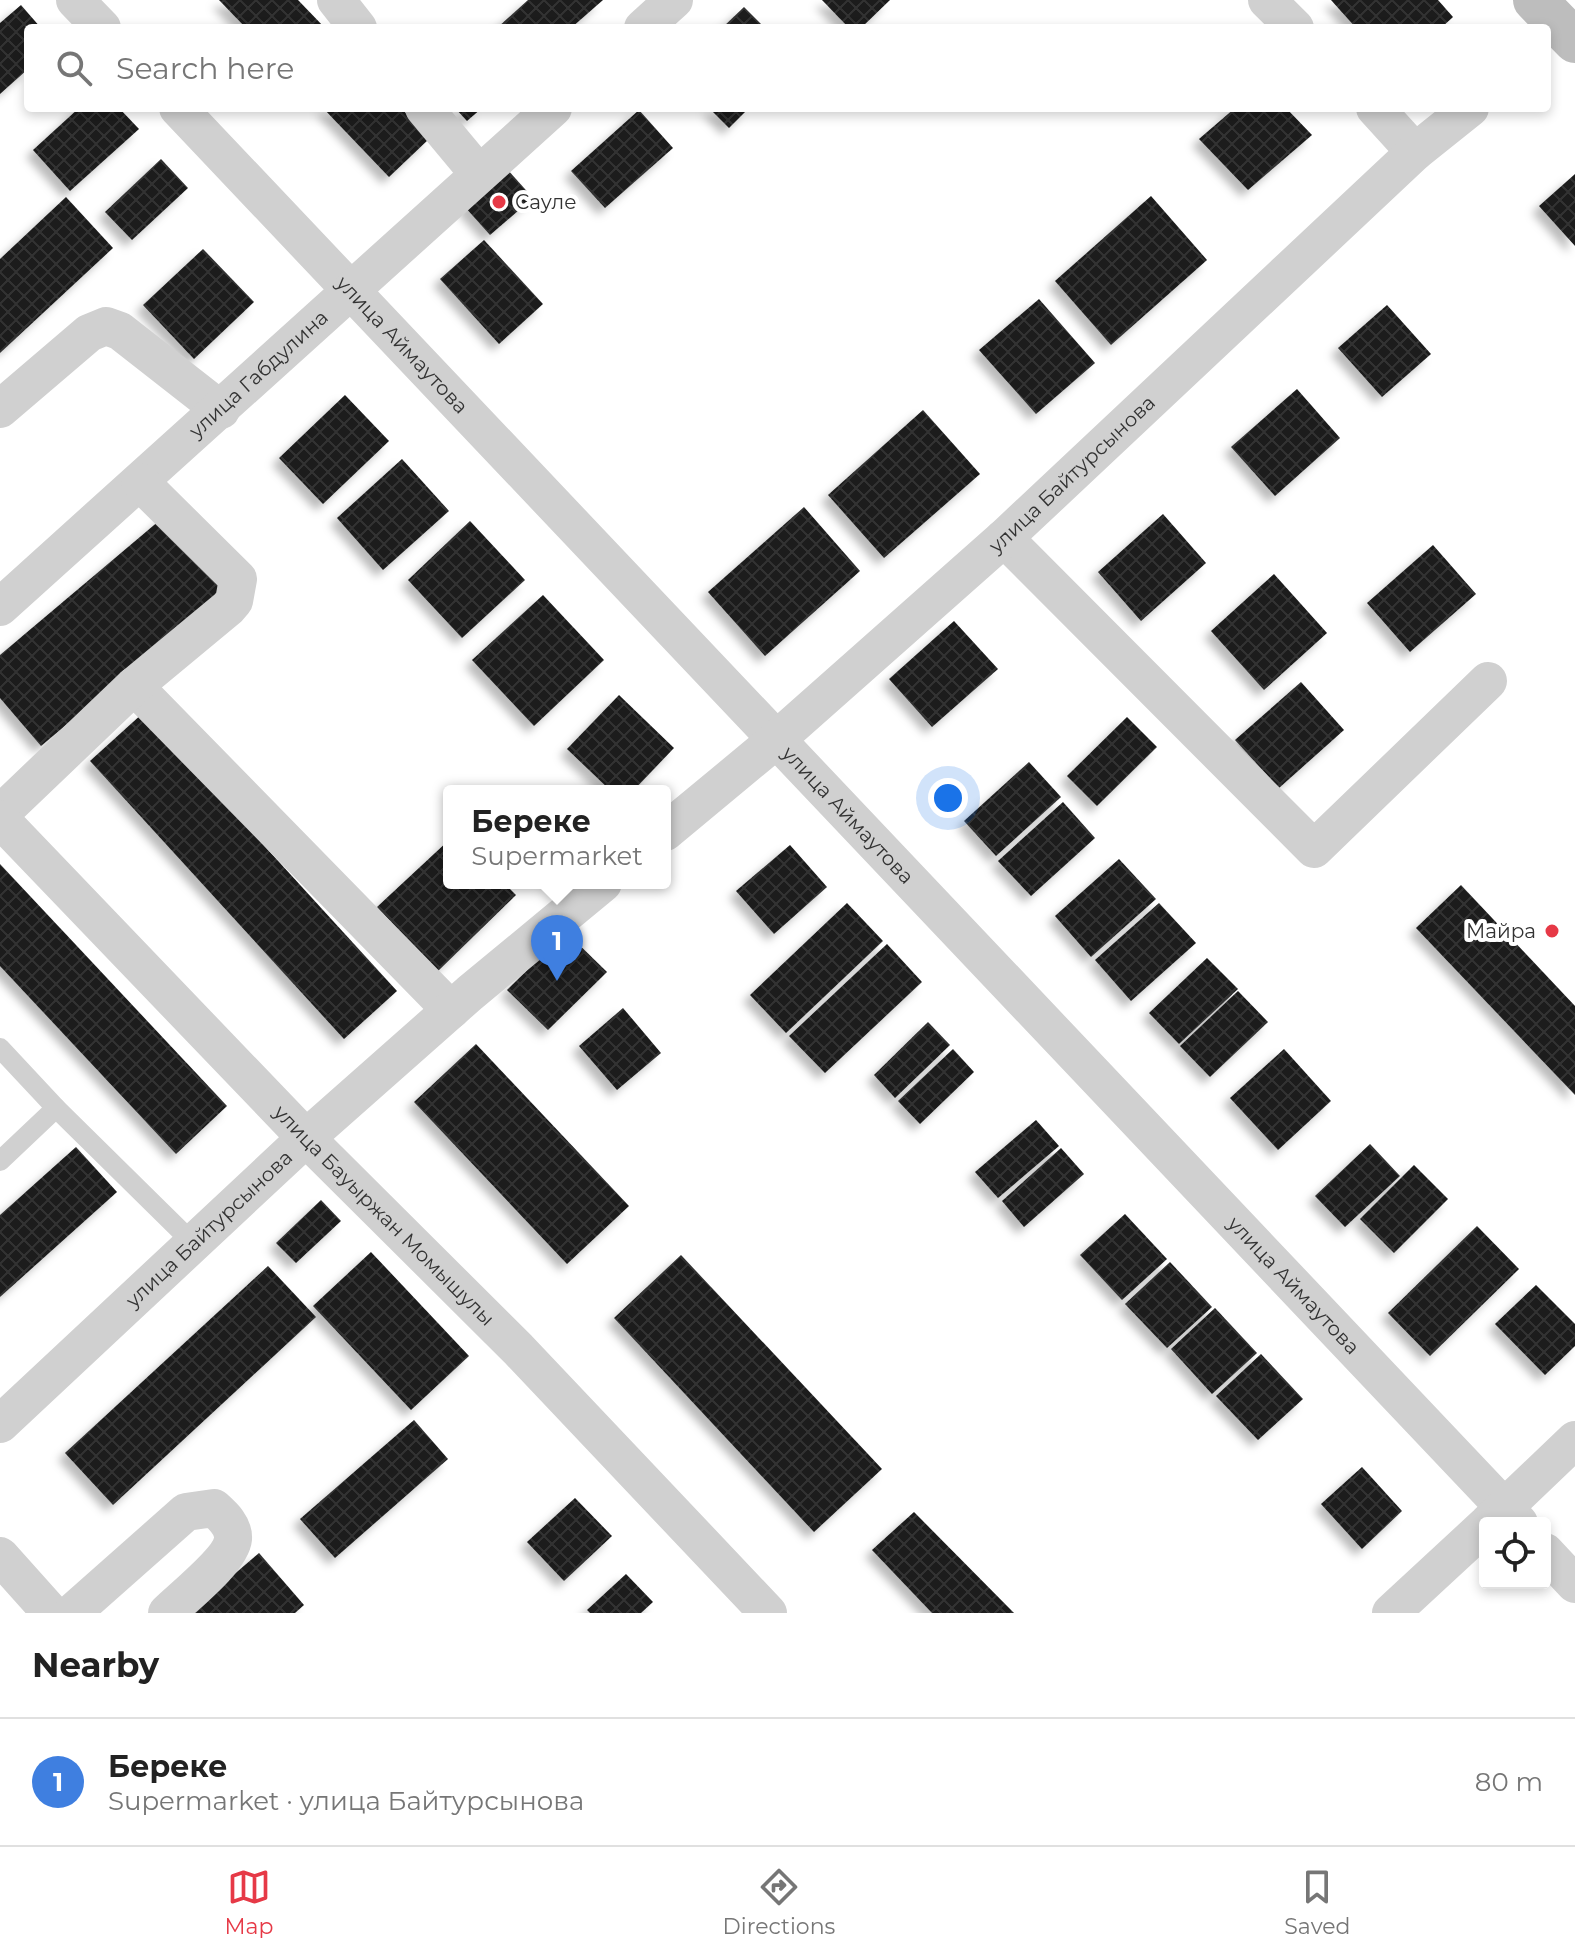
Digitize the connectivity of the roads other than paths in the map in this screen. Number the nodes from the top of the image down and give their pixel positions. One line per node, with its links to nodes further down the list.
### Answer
1 (75, 0): 6 (street)
2 (336, 0): 7 (street)
3 (674, 0): 8 (street)
4 (1267, 0): 9 (street)
5 (1535, 0): 10 (street)
6 (98, 24)
7 (355, 24)
8 (647, 24)
9 (1291, 24)
10 (1566, 36)
11 (182, 112): 18 (street, улица Аймаутова)
12 (427, 112): 17 (street)
13 (549, 112): 17 (street, улица Габдулина)
14 (1379, 112): 16 (street)
15 (1465, 112): 16 (street, улица Байтурсынова)
16 (1415, 152): 22 (street, улица Байтурсынова)
17 (479, 174): 18 (street, улица Габдулина)
18 (354, 291): 20 (street, улица Габдулина); 26 (street, улица Аймаутова)
19 (0, 409): 20 (street)
20 (221, 410): 21 (street, улица Габдулина)
21 (140, 482): 23 (street, улица Габдулина); 25 (street)
22 (1004, 538): 24 (street); 26 (street, улица Байтурсынова)
23 (1, 605)
24 (1488, 681)
25 (134, 686): 27 (street); 30 (street)
26 (776, 740): 28 (street, улица Байтурсынова); 38 (street, улица Аймаутова)
27 (0, 817): 33 (street, улица Бауыржан Момышулы)
28 (671, 827)
29 (596, 889): 30 (street, улица Байтурсынова)
30 (451, 1010): 33 (street, улица Байтурсынова)
31 (0, 1048): 32 (lane)
32 (56, 1108): 34 (lane); 35 (lane)
33 (306, 1138): 35 (street, улица Байтурсынова); 47 (street, улица Бауыржан Момышулы)
34 (0, 1161)
35 (193, 1243): 36 (street, улица Байтурсынова)
36 (0, 1424)
37 (1575, 1440): 39 (street)
38 (1496, 1517)
39 (1502, 1517)
40 (1479, 1537): 48 (street)
41 (0, 1556): 44 (street)
42 (1551, 1558): 43 (street)
43 (1575, 1584)
44 (51, 1613)
45 (72, 1613): 46 (street)
46 (167, 1613)
47 (768, 1613)
48 (1391, 1613)

